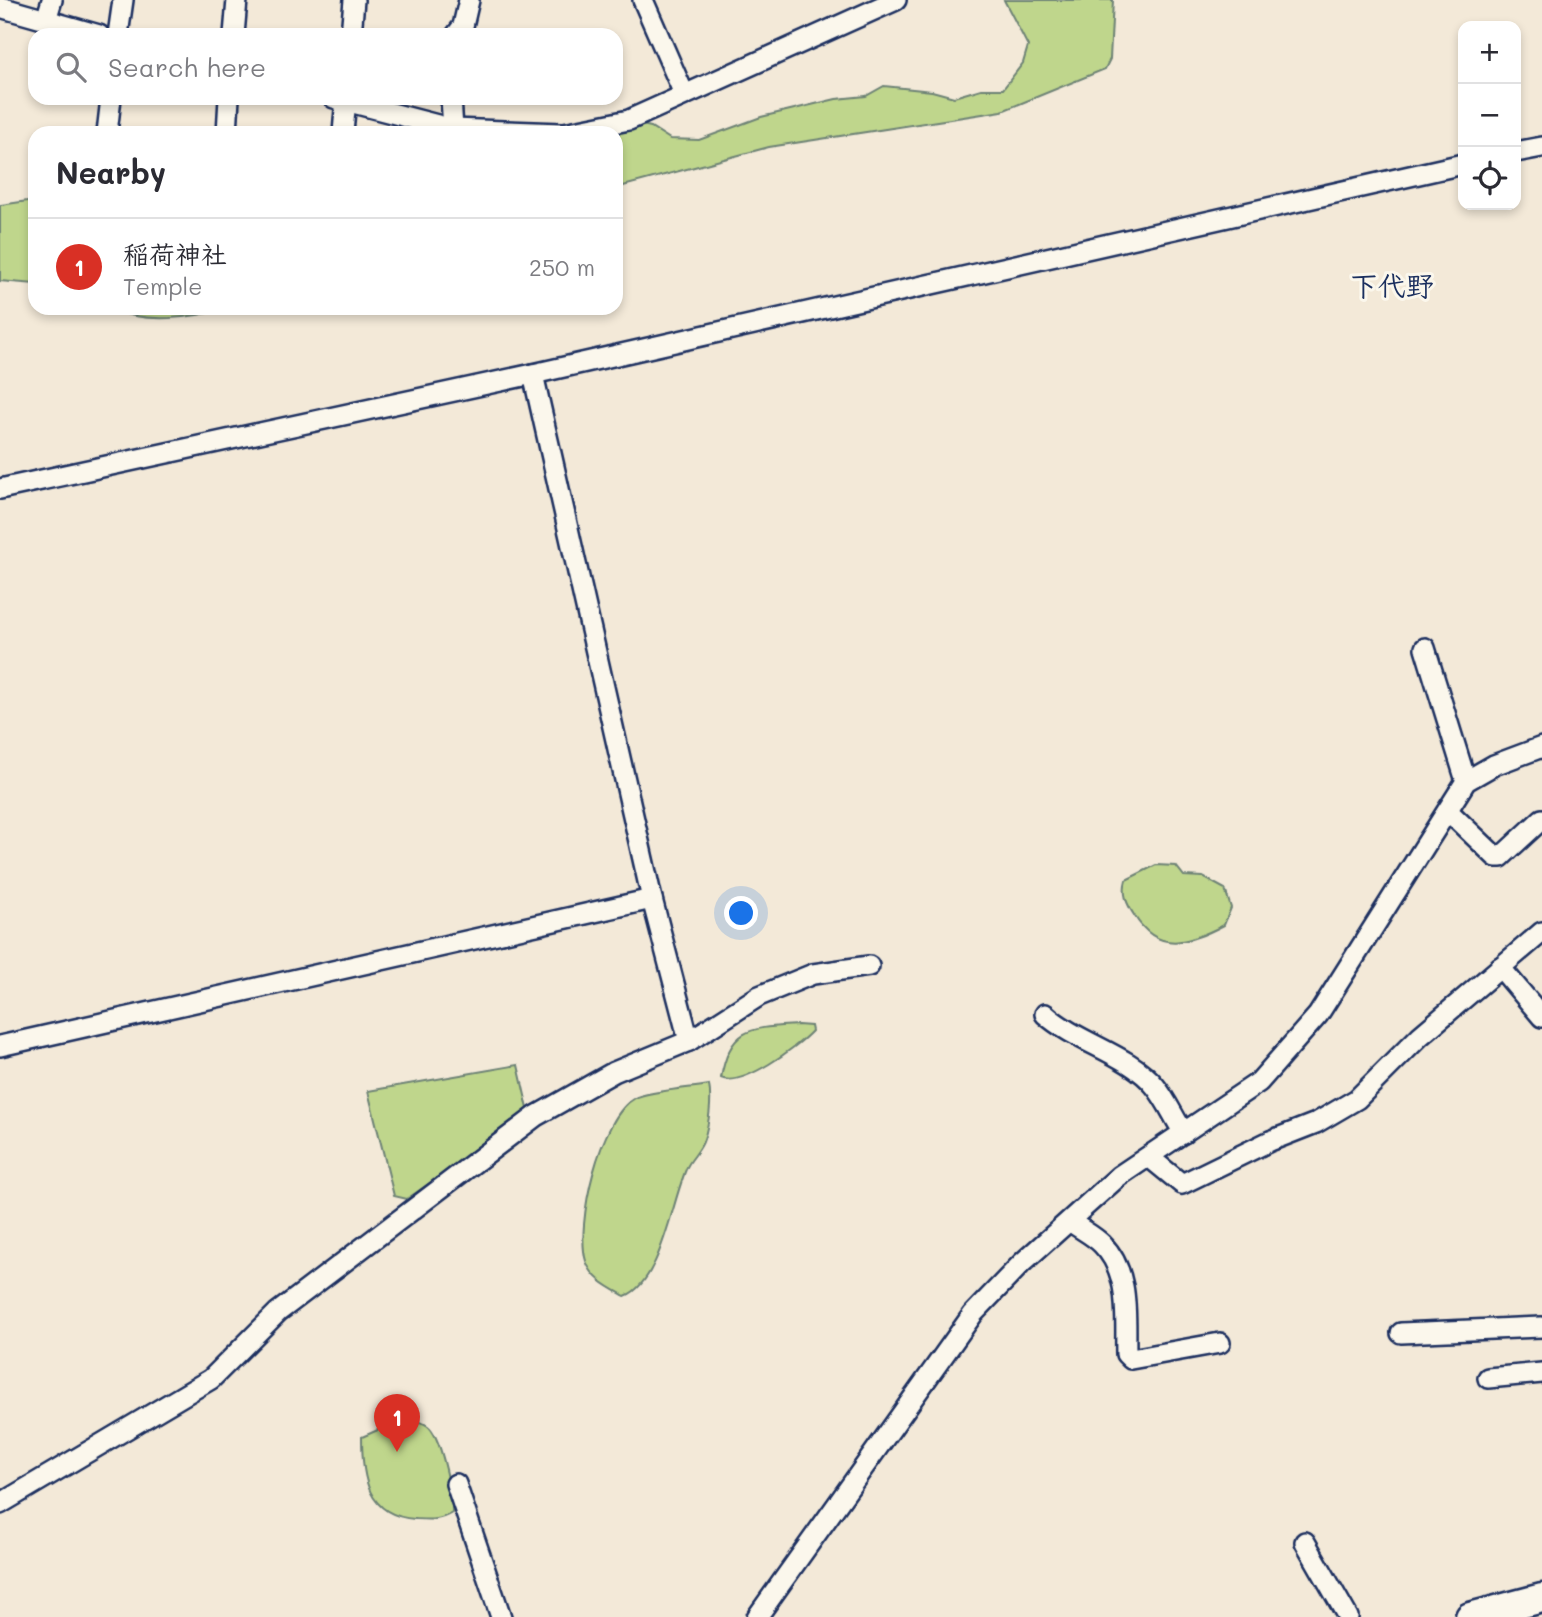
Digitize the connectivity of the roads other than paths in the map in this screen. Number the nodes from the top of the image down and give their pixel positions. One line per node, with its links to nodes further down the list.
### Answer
1 (52, 0): 9 (street)
2 (123, 0): 11 (street)
3 (237, 0): 12 (street)
4 (354, 0): 13 (street)
5 (468, 0): 14 (street)
6 (896, 0): 15 (street)
7 (648, 2): 15 (street)
8 (0, 7): 9 (street)
9 (46, 20): 10 (street)
10 (74, 28)
11 (119, 28)
12 (235, 28)
13 (352, 28)
14 (461, 28)
15 (684, 94): 26 (street)
16 (110, 105): 21 (street)
17 (229, 105): 22 (street)
18 (342, 105): 23 (street)
19 (364, 105): 24 (street)
20 (451, 105): 25 (street)
21 (108, 126)
22 (227, 126)
23 (342, 126)
24 (442, 126)
25 (453, 126)
26 (599, 126)
27 (1542, 146): 28 (street)
28 (1521, 151)
29 (1458, 165): 30 (street)
30 (533, 374): 31 (street); 37 (street)
31 (0, 489)
32 (1426, 648): 34 (street)
33 (1542, 747): 34 (street)
34 (1466, 782): 35 (street)
35 (1448, 811): 36 (street); 45 (street)
36 (1542, 819)
37 (652, 899): 43 (street); 44 (street)
38 (1542, 932): 40 (street)
39 (869, 966): 43 (street)
40 (1500, 967): 42 (street); 46 (street)
41 (1045, 1014): 45 (street)
42 (1542, 1017)
43 (689, 1041): 54 (street)
44 (0, 1046)
45 (1184, 1133): 46 (street)
46 (1149, 1157): 47 (street)
47 (1070, 1221): 50 (street); 58 (street)
48 (1542, 1327): 49 (street)
49 (1401, 1333)
50 (1220, 1343)
51 (1542, 1373): 52 (street)
52 (1488, 1378)
53 (456, 1484): 57 (street)
54 (0, 1504)
55 (1306, 1542): 59 (street)
56 (1542, 1598): 60 (street)
57 (501, 1617)
58 (757, 1617)
59 (1348, 1617)
60 (1470, 1617)

